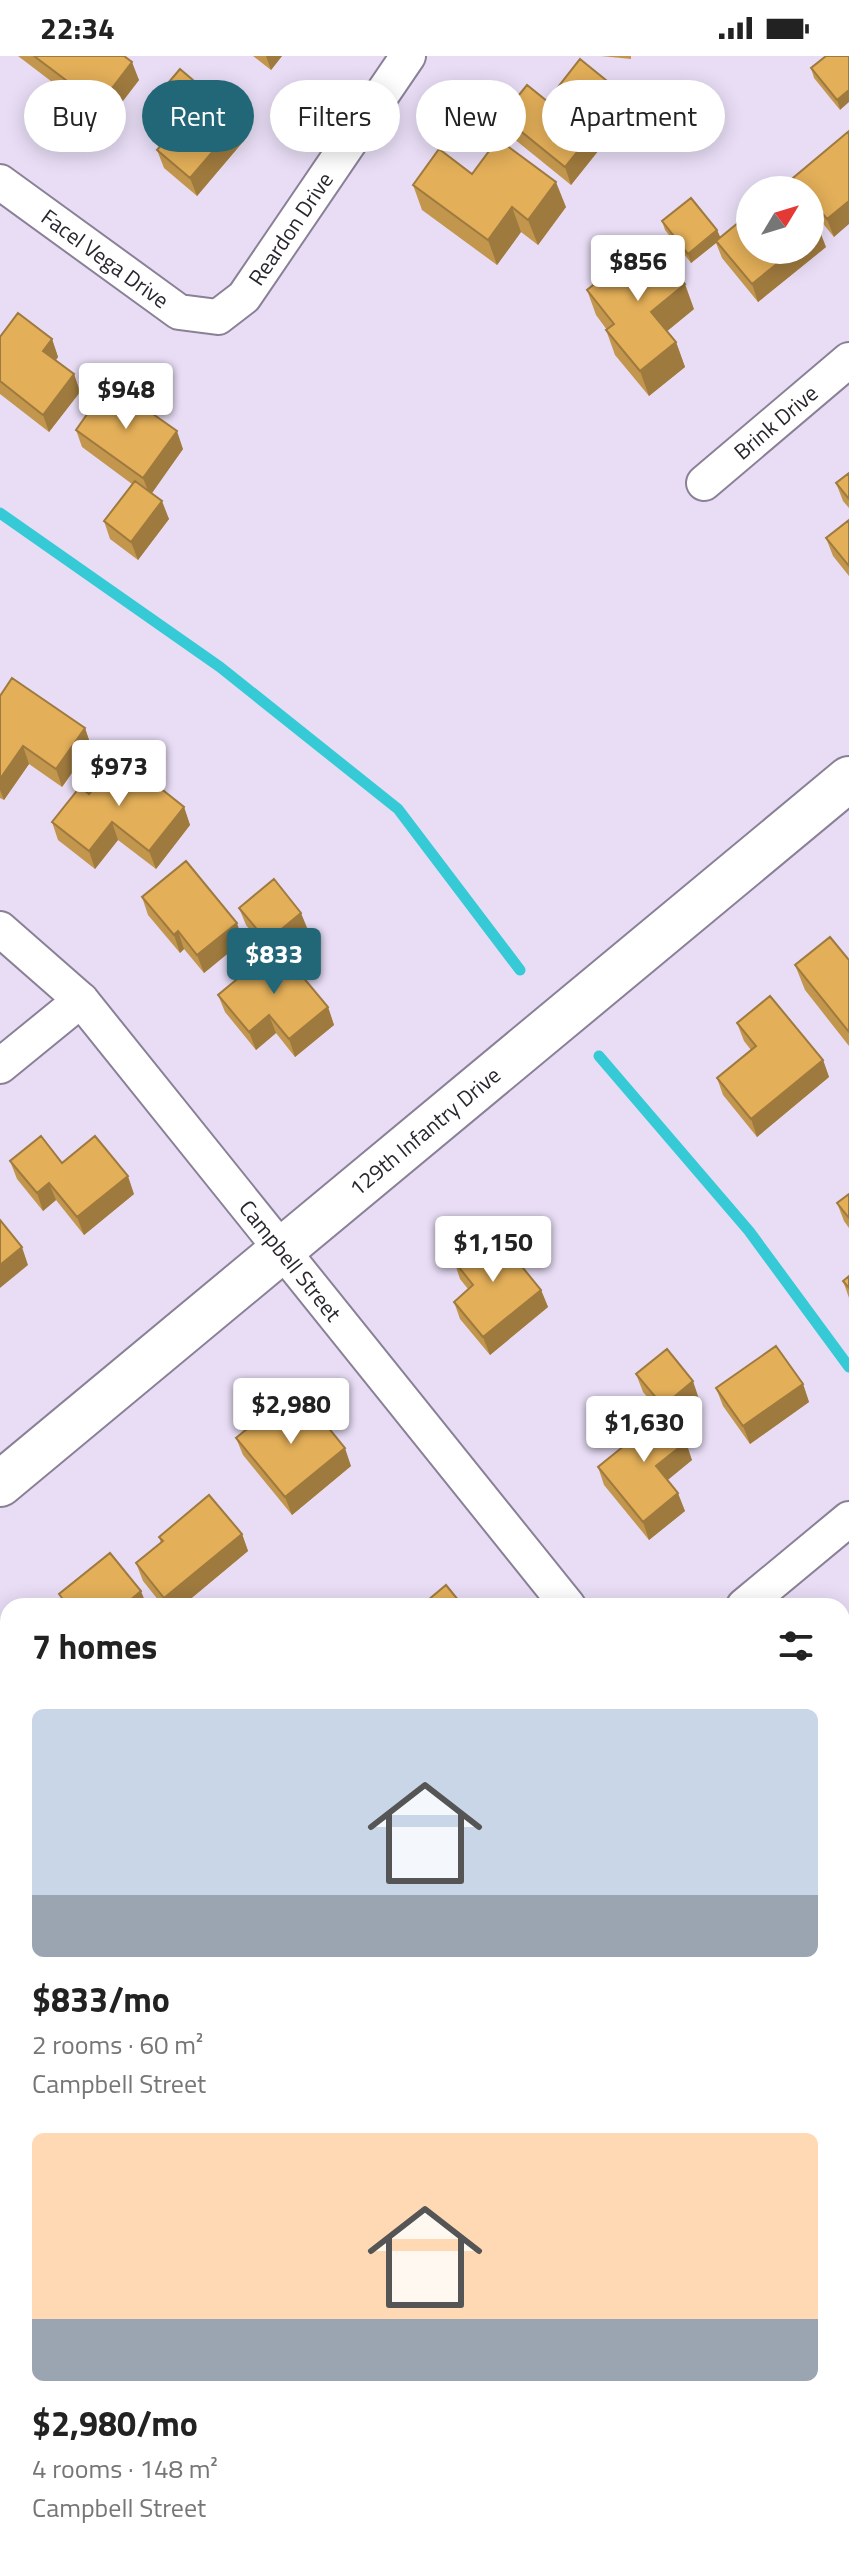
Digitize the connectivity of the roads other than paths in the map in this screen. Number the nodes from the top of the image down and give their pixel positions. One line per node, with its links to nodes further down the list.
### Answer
1 (408, 56): 3 (street, Reardon Drive)
2 (0, 182): 3 (street, Facel Vega Drive)
3 (218, 317)
4 (849, 360): 5 (street, Brink Drive)
5 (704, 483)
6 (849, 779): 10 (street, 129th Infantry Drive)
7 (0, 929): 8 (street, Campbell Street)
8 (81, 1000): 9 (street); 10 (street, Campbell Street)
9 (0, 1066)
10 (282, 1249): 11 (street, 129th Infantry Drive); 13 (street, Campbell Street)
11 (0, 1484)
12 (849, 1519): 14 (street)
13 (562, 1598)
14 (754, 1598)

